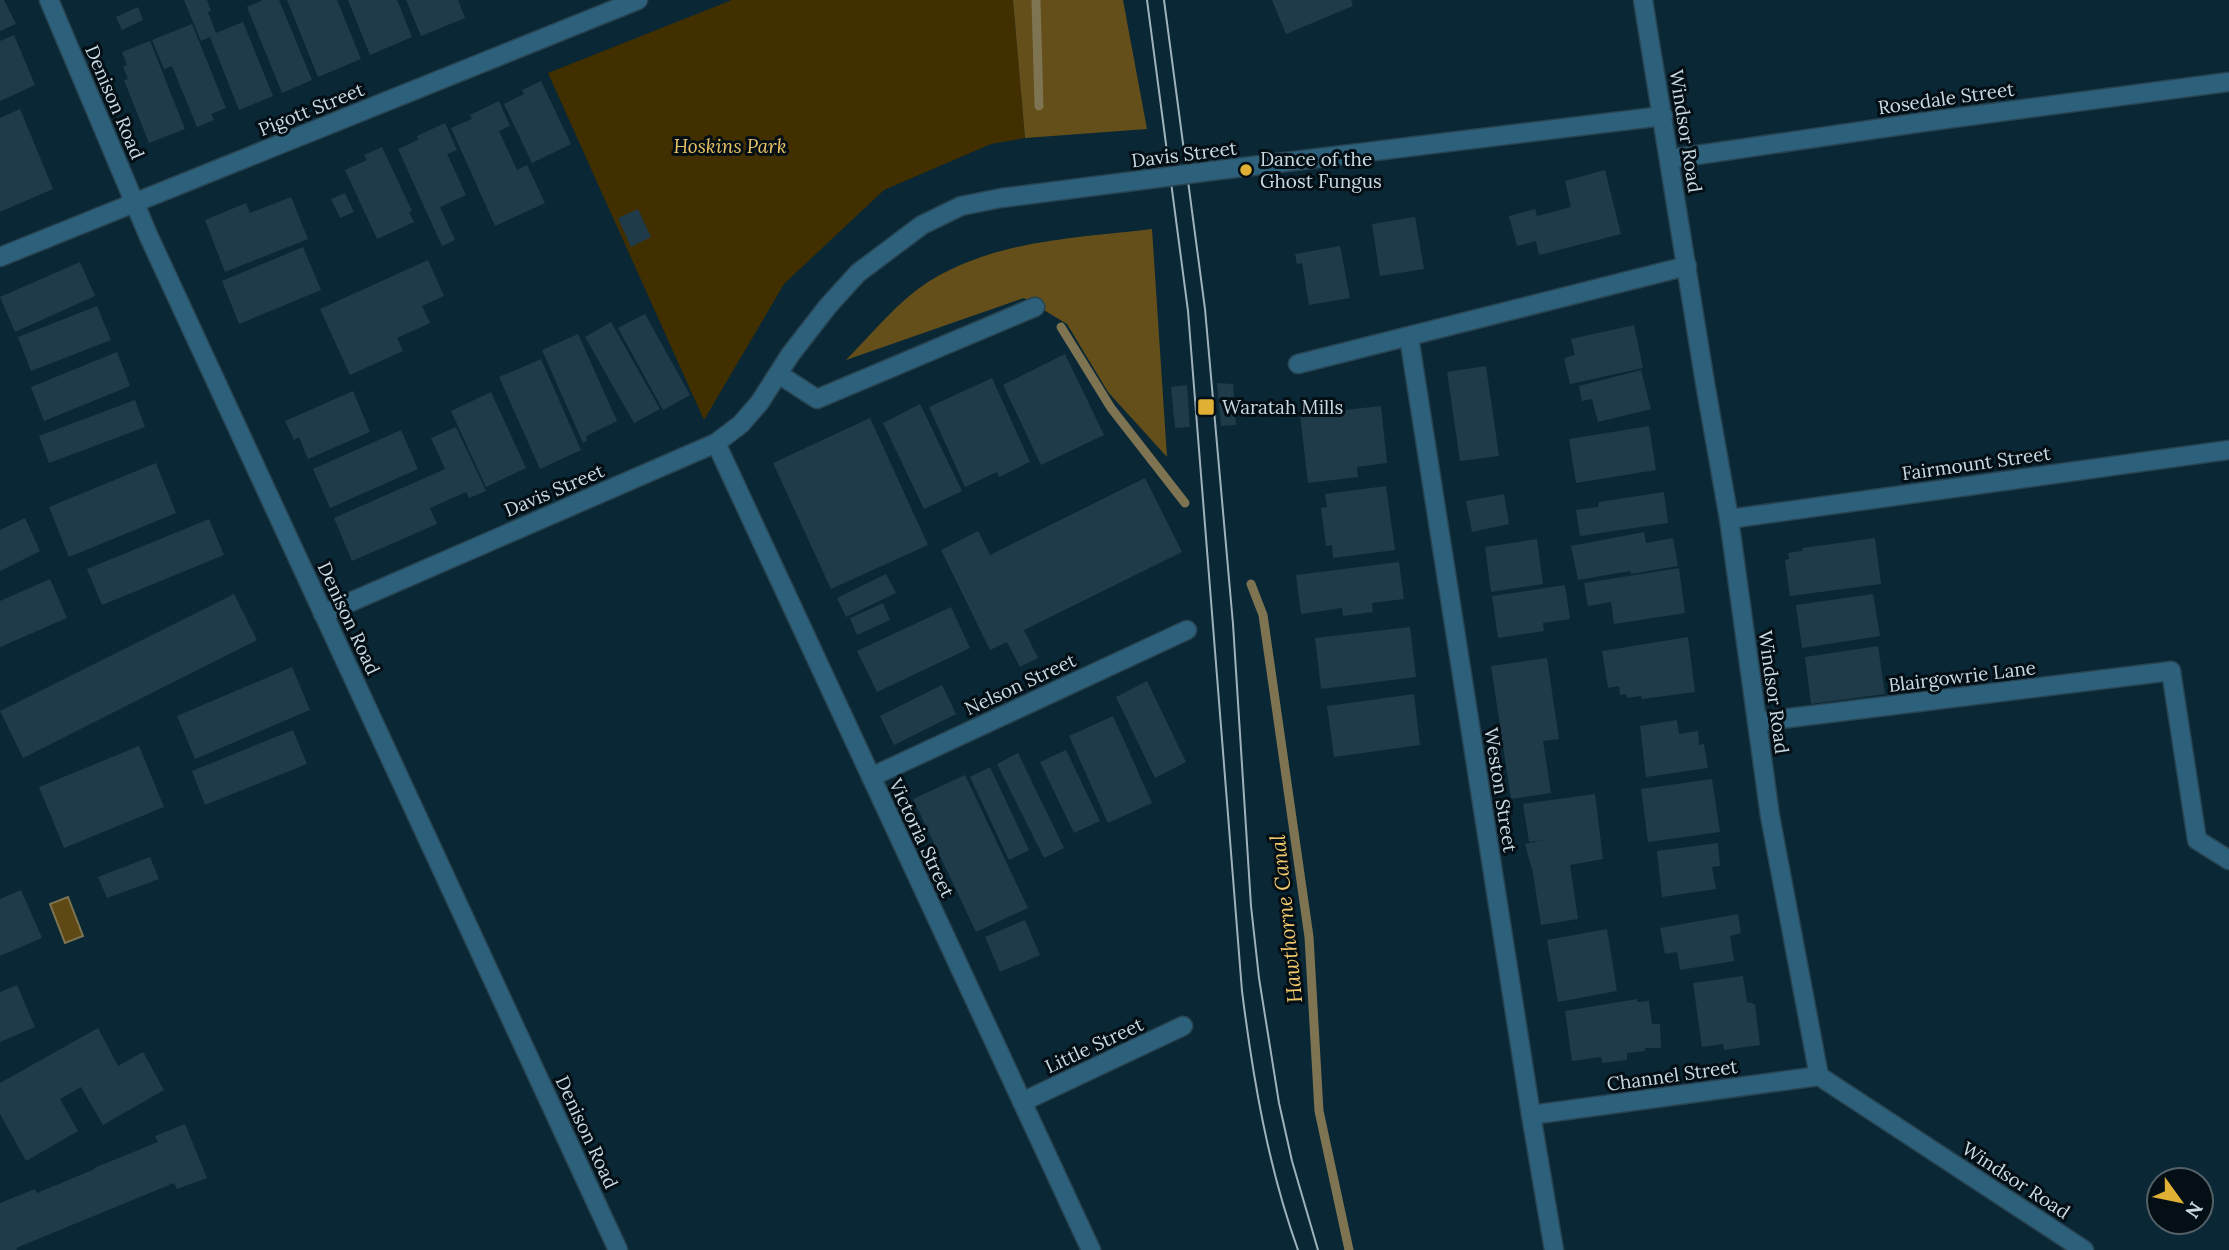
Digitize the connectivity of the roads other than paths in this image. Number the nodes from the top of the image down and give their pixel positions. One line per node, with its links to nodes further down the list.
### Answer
1 (49, 0): 7 (street, Denison Road)
2 (638, 0): 7 (street, Pigott Street)
3 (1643, 0): 5 (street, Windsor Road)
4 (2229, 82): 6 (street, Rosedale Street)
5 (1663, 116): 6 (street, Windsor Road); 13 (street, Davis Street, bridge)
6 (1670, 159): 9 (street, Windsor Road)
7 (134, 203): 8 (street, Pigott Street); 17 (street, Denison Road)
8 (0, 257)
9 (1687, 266): 11 (street); 16 (street, Windsor Road)
10 (1035, 307): 13 (street)
11 (1409, 337): 12 (street); 25 (street, Weston Street)
12 (1298, 364)
13 (780, 375): 14 (street, Davis Street)
14 (716, 443): 17 (street, Davis Street); 20 (street, Victoria Street)
15 (2229, 450): 16 (street, Fairmount Street)
16 (1729, 519): 19 (street, Windsor Road)
17 (323, 614): 26 (street, Denison Road)
18 (1187, 630): 20 (street, Nelson Street)
19 (1757, 722): 21 (street, Blairgowrie Lane); 23 (street, Windsor Road)
20 (871, 777): 24 (street, Victoria Street)
21 (2229, 860)
22 (1183, 1026): 24 (street, Little Street)
23 (1819, 1076): 25 (street, Channel Street); 29 (street, Windsor Road)
24 (1022, 1102): 27 (street, Victoria Street)
25 (1531, 1115): 28 (street, Weston Street)
26 (618, 1250)
27 (1091, 1250)
28 (1554, 1250)
29 (2084, 1250)

